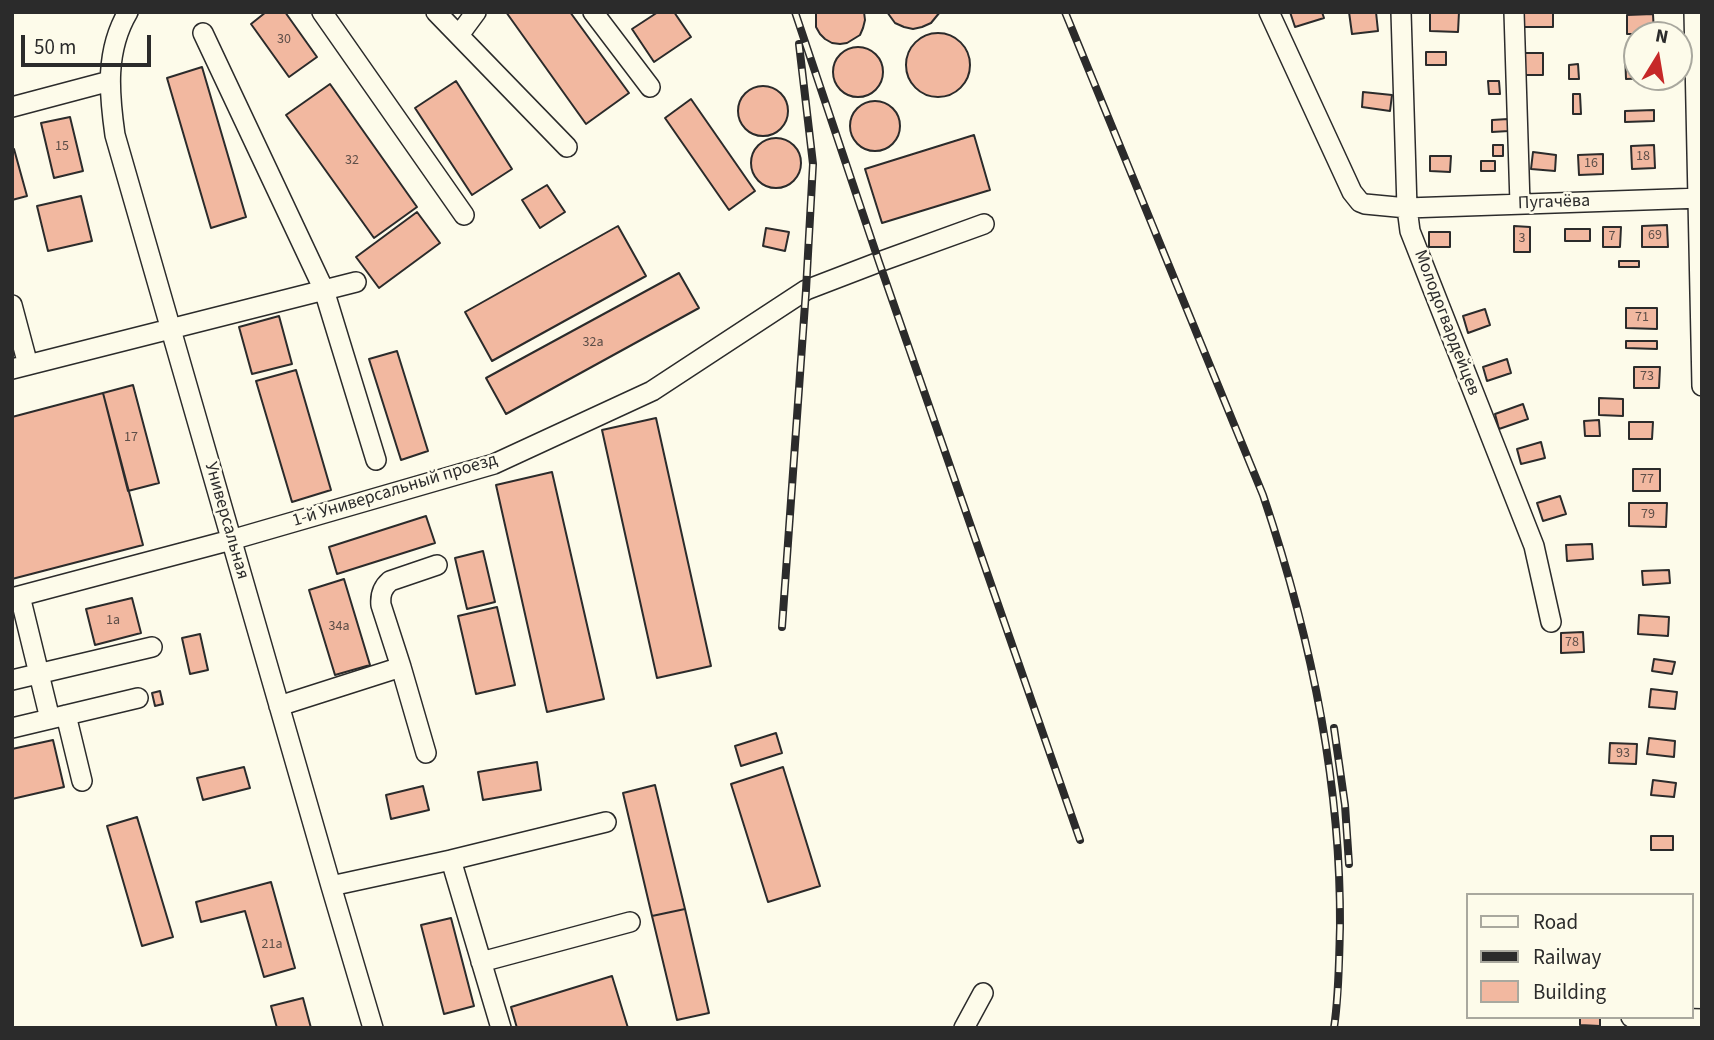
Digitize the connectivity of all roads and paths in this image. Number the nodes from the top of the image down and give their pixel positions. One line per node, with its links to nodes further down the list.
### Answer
1 (128, 12): 12 (street, Универсальная)
2 (321, 12): 19 (street)
3 (436, 12): 11 (street)
4 (476, 12): 11 (street)
5 (593, 12): 13 (street)
6 (1269, 12): 18 (street, Пугачёва)
7 (1402, 12): 18 (street, Молодогвардейцев)
8 (1514, 12): 17 (street)
9 (1694, 12): 16 (street)
10 (203, 33): 22 (street)
11 (459, 35): 15 (street)
12 (110, 81): 14 (street); 24 (street, Универсальная)
13 (650, 87)
14 (12, 107)
15 (567, 147)
16 (1700, 198): 17 (street, Пугачёва); 26 (street)
17 (1520, 204): 18 (street, Пугачёва)
18 (1407, 208): 31 (street, Молодогвардейцев)
19 (464, 215)
20 (984, 225): 28 (street, 1-й Универсальный проезд)
21 (356, 282): 22 (street)
22 (324, 290): 24 (street); 27 (street)
23 (12, 305): 25 (street)
24 (171, 329): 25 (street); 28 (street, Универсальная)
25 (20, 367)
26 (1702, 386)
27 (376, 460)
28 (231, 540): 30 (street, 1-й Универсальный проезд); 37 (street, Универсальная)
29 (438, 565): 33 (street)
30 (16, 597): 34 (street)
31 (1551, 622)
32 (152, 647): 34 (street)
33 (401, 667): 37 (street); 40 (street)
34 (39, 674): 35 (street); 38 (street)
35 (12, 680)
36 (138, 698): 38 (street)
37 (279, 706): 44 (street, Универсальная)
38 (58, 717): 39 (street); 41 (street)
39 (12, 728)
40 (426, 753)
41 (82, 781)
42 (606, 822): 43 (street)
43 (451, 860): 44 (street); 46 (street)
44 (331, 886): 48 (street, Универсальная)
45 (630, 922): 46 (street)
46 (481, 962): 49 (street)
47 (984, 993): 50 (street)
48 (373, 1028)
49 (500, 1028)
50 (964, 1028)

